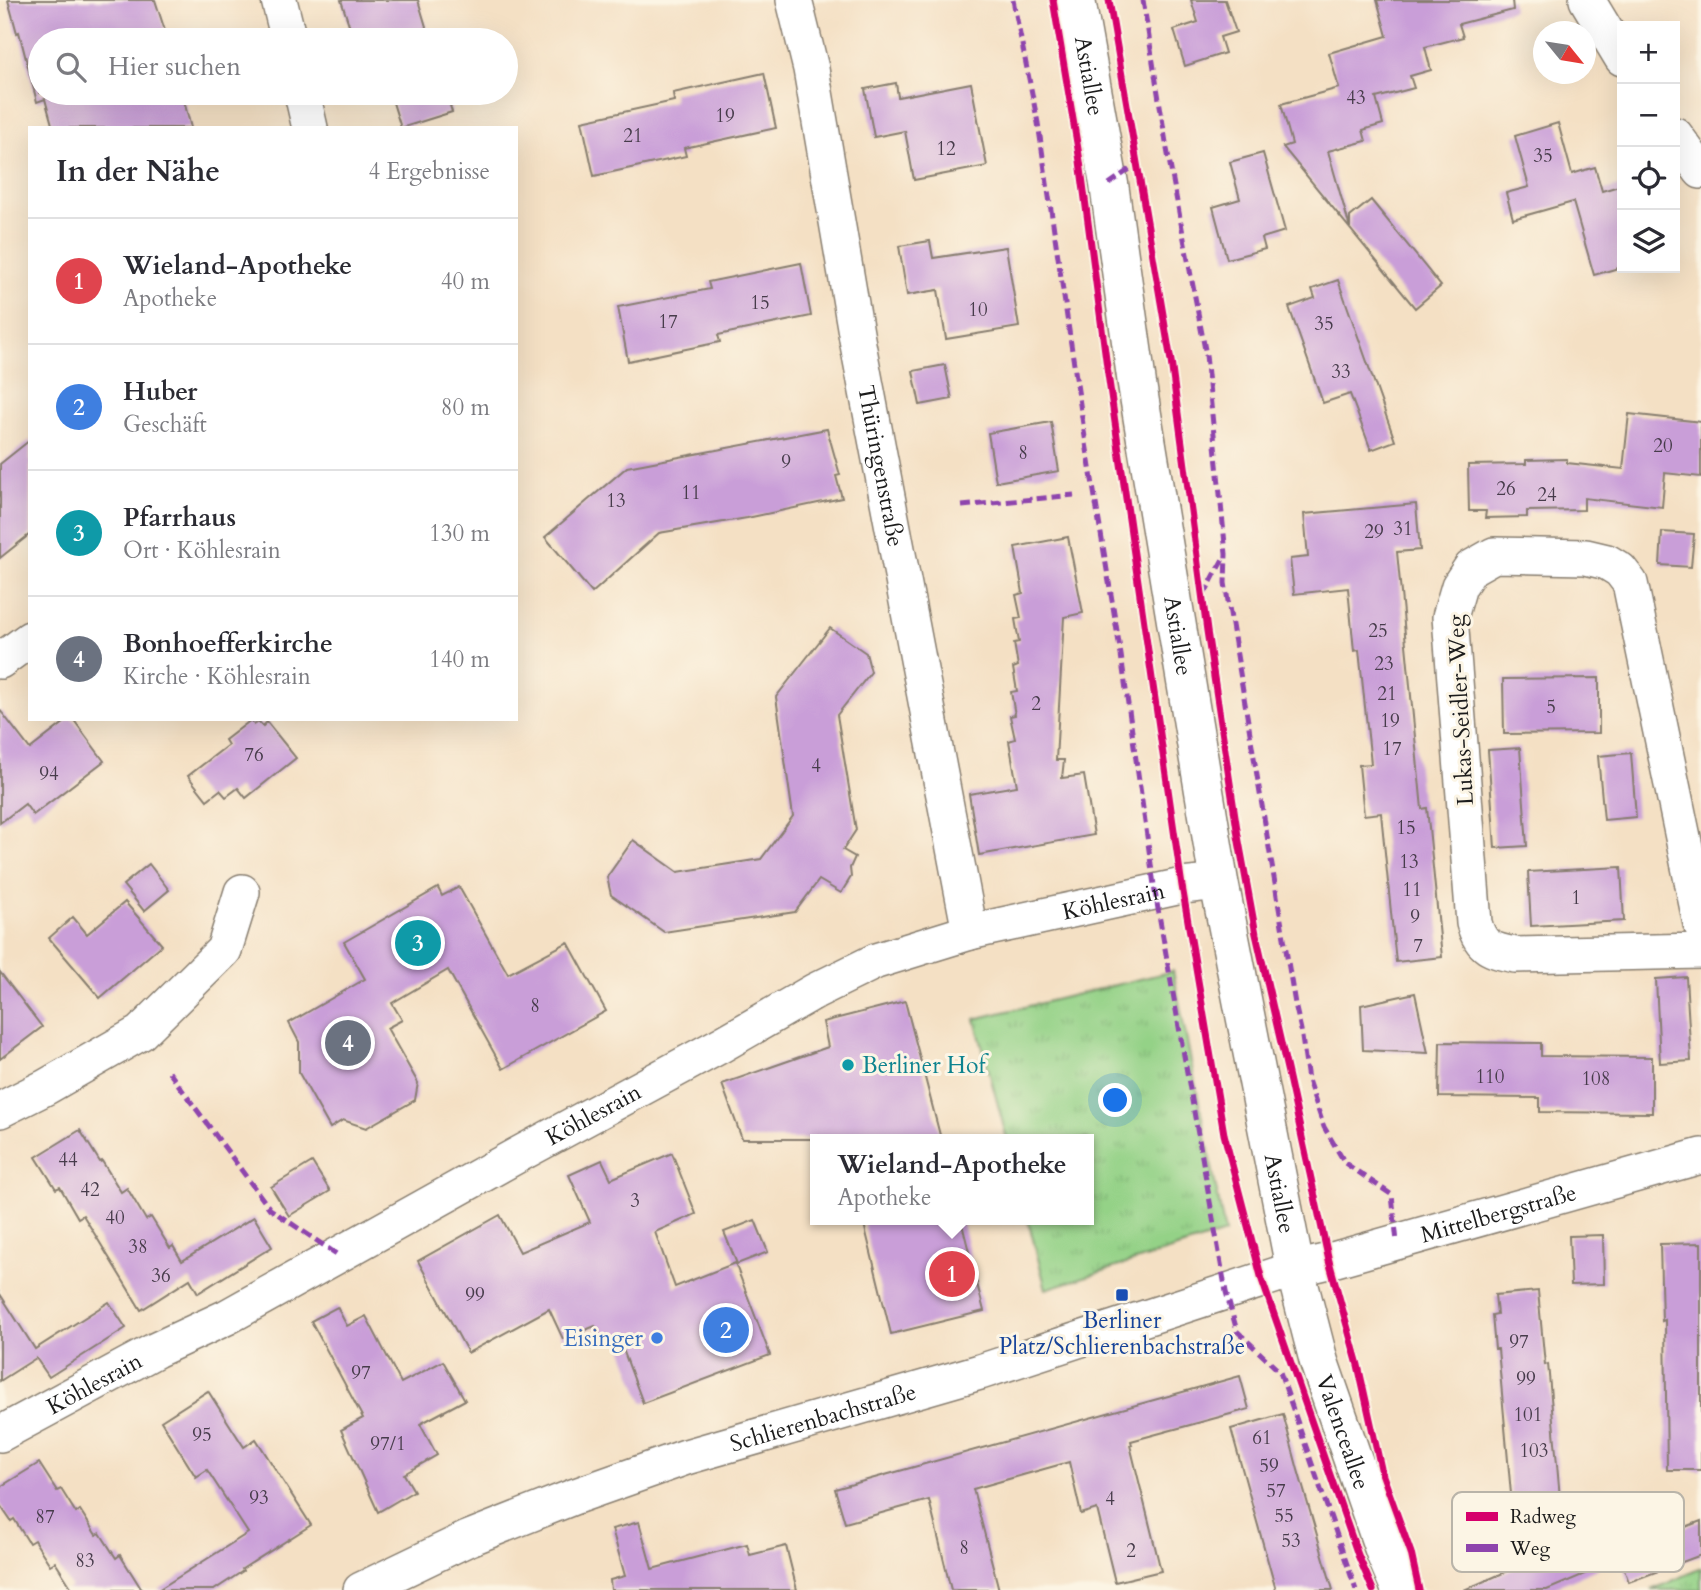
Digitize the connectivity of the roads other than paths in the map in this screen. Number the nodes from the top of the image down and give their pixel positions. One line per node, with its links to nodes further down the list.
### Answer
1 (279, 0): 5 (street)
2 (794, 0): 16 (street, Thüringenstraße)
3 (1076, 0): 13 (street, Astiallee)
4 (1587, 0): 6 (street)
5 (286, 28)
6 (1617, 50)
7 (305, 105): 8 (street)
8 (310, 126)
9 (1680, 142): 10 (street)
10 (1701, 171)
11 (28, 640): 12 (street)
12 (0, 661)
13 (1219, 882): 16 (street, Köhlesrain); 20 (street, Astiallee)
14 (243, 892): 18 (street)
15 (1701, 923): 17 (street, Lukas-Seidler-Weg)
16 (970, 932): 21 (street, Köhlesrain)
17 (1701, 951)
18 (0, 1110)
19 (1701, 1156): 20 (street, Mittelbergstraße)
20 (1295, 1269): 22 (street, Schlierenbachstraße); 23 (street, Valenceallee)
21 (0, 1434)
22 (360, 1590)
23 (1401, 1590)

